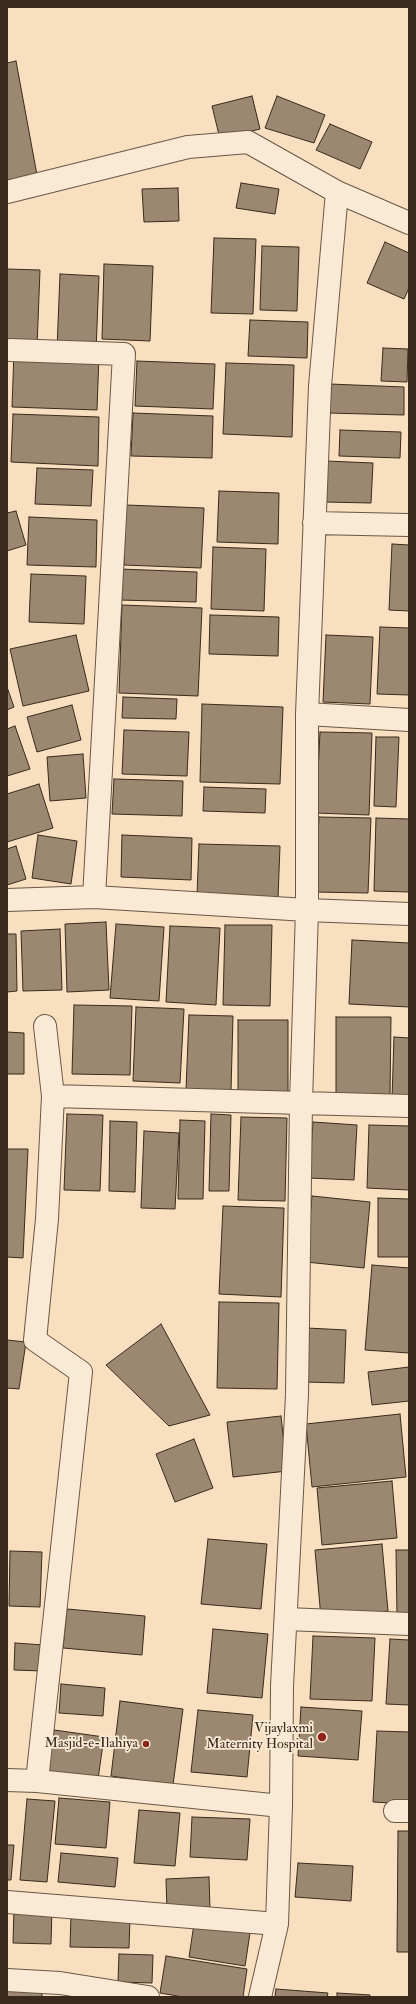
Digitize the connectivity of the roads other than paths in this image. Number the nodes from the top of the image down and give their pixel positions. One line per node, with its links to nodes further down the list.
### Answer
1 (7, 192): 2 (street)
2 (336, 192): 3 (street); 5 (street)
3 (409, 223)
4 (10, 350): 9 (street)
5 (314, 523): 6 (street); 7 (street)
6 (409, 525)
7 (307, 714): 8 (street); 11 (street)
8 (409, 720)
9 (94, 897): 10 (street); 11 (street)
10 (7, 900)
11 (307, 910): 12 (street); 15 (street)
12 (409, 914)
13 (45, 1026): 14 (street)
14 (53, 1096): 15 (street); 20 (street)
15 (301, 1102): 16 (street); 17 (street)
16 (409, 1106)
17 (286, 1619): 18 (street); 21 (street)
18 (409, 1624)
19 (7, 1780): 20 (street)
20 (37, 1781): 21 (street)
21 (281, 1806): 23 (street)
22 (7, 1902): 23 (street)
23 (277, 1924): 26 (street)
24 (7, 1980): 25 (street)
25 (148, 1997)
26 (260, 1997)

